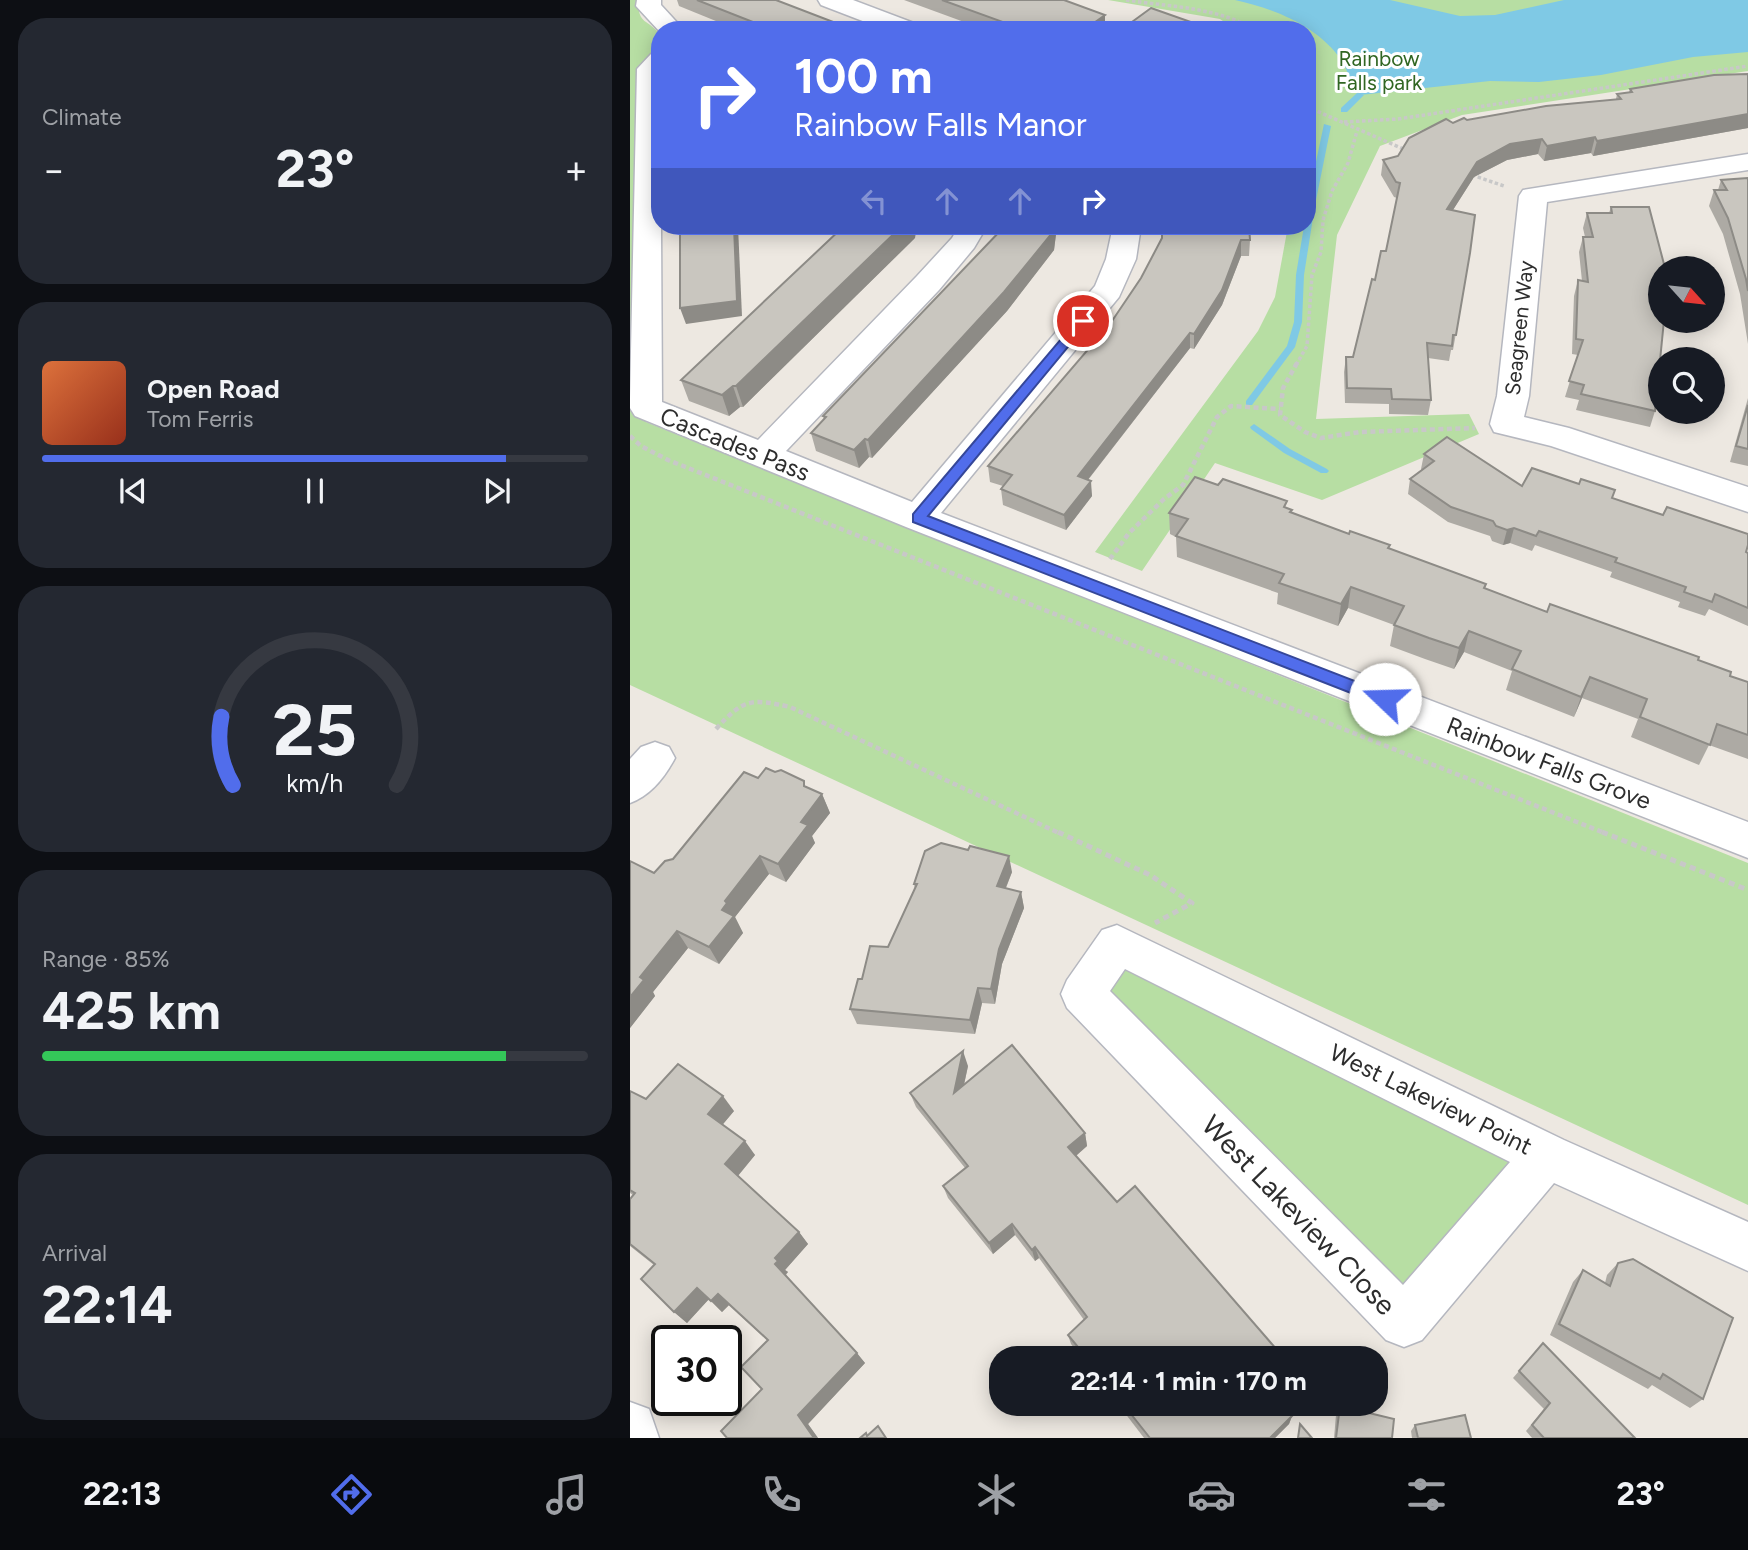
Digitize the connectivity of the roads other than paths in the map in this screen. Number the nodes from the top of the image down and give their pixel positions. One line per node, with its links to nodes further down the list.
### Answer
1 (649, 0): 3 (street)
2 (830, 0): 4 (street)
3 (663, 21)
4 (886, 21)
5 (651, 68): 9 (street, Cascades Pass)
6 (1748, 162): 10 (street, Seagreen Way)
7 (968, 235): 9 (street)
8 (1126, 235): 11 (street)
9 (763, 456): 11 (street, Cascades Pass)
10 (1748, 500)
11 (918, 518): 12 (street, Rainbow Falls Grove)
12 (1748, 840)
13 (1117, 944): 14 (street, West Lakeview Point); 14 (street, West Lakeview Close)
14 (1547, 1156): 15 (street, West Lakeview Point)
15 (1748, 1247)
16 (630, 1428): 17 (street)
17 (633, 1438)

